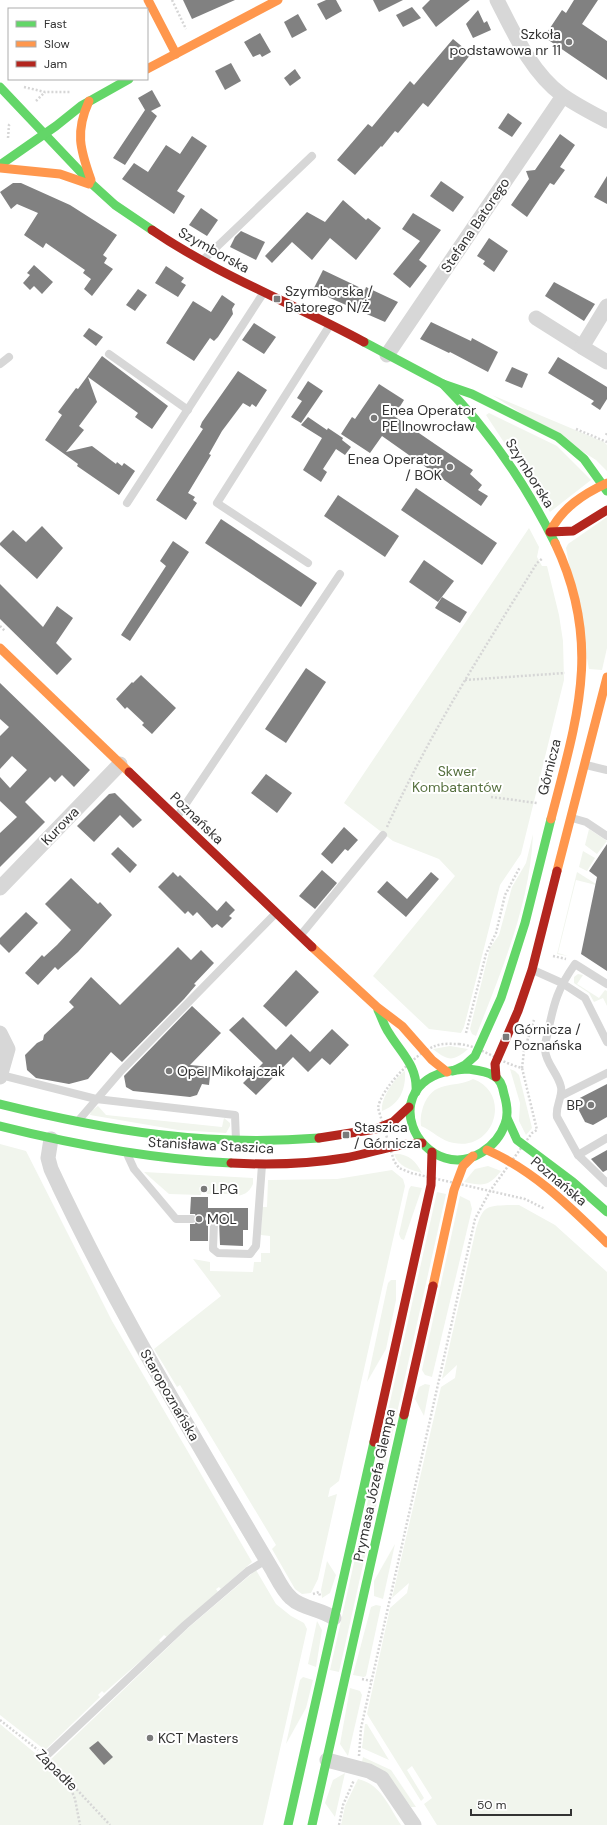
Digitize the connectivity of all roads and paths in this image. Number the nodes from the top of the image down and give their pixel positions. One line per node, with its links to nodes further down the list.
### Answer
1 (148, 0): 6 (street)
2 (172, 0): 5 (path)
3 (278, 0): 6 (street)
4 (497, 0): 12 (street)
5 (186, 29)
6 (176, 54): 7 (street)
7 (148, 68)
8 (127, 80): 13 (street)
9 (22, 86): 11 (path)
10 (0, 87): 15 (street, Szymborska)
11 (45, 92)
12 (563, 96): 14 (street); 26 (street, Stefana Batorego)
13 (88, 101): 15 (street); 18 (street)
14 (607, 122)
15 (44, 133): 17 (street); 18 (street, Szymborska)
16 (312, 156): 19 (lane)
17 (0, 167): 18 (street)
18 (93, 185): 19 (street, Szymborska)
19 (201, 261): 20 (street, Szymborska)
20 (264, 292): 23 (street, Szymborska); 31 (lane)
21 (607, 306): 24 (street)
22 (536, 318): 24 (street)
23 (331, 324): 26 (street, Szymborska); 37 (lane)
24 (582, 347): 28 (street)
25 (109, 354): 31 (lane)
26 (388, 355): 30 (street, Szymborska)
27 (9, 356): 29 (lane)
28 (607, 362)
29 (0, 364)
30 (442, 384): 32 (street, Szymborska); 35 (street, Szymborska)
31 (188, 410): 33 (lane)
32 (606, 486): 35 (street)
33 (127, 503)
34 (607, 510): 35 (street)
35 (550, 532): 67 (street, Górnicza)
36 (548, 561): 42 (path)
37 (308, 563)
38 (340, 574): 50 (lane)
39 (0, 648): 43 (street, Poznańska)
40 (607, 677): 44 (street)
41 (567, 678): 42 (path)
42 (465, 680): 52 (path)
43 (120, 764): 50 (street, Poznańska); 55 (street, Kurowa)
44 (585, 765): 45 (lane); 51 (street)
45 (607, 770)
46 (540, 796): 48 (path)
47 (491, 797): 48 (path)
48 (538, 804): 49 (path)
49 (536, 811)
50 (177, 817): 56 (street, Poznańska)
51 (571, 818): 53 (lane); 58 (street)
52 (383, 835): 57 (lane)
53 (607, 836)
54 (522, 863): 63 (path)
55 (0, 888)
56 (275, 913): 57 (street, Poznańska); 77 (lane)
57 (300, 937): 61 (street, Poznańska)
58 (532, 970): 59 (lane); 69 (street)
59 (562, 982): 60 (lane); 65 (lane); 76 (lane)
60 (607, 984)
61 (377, 1007): 68 (street, Poznańska); 70 (street, Poznańska)
62 (0, 1033): 73 (street)
63 (466, 1036)
64 (465, 1040): 66 (path)
65 (607, 1042)
66 (464, 1044): 67 (path); 68 (path)
67 (478, 1050): 69 (path); 71 (street, Górnicza)
68 (425, 1053): 70 (path); 71 (street, Poznańska)
69 (497, 1059): 74 (street)
70 (411, 1063): 75 (street, Poznańska); 82 (path)
71 (450, 1071): 74 (street); 75 (street)
72 (607, 1073): 76 (lane)
73 (0, 1076): 77 (lane)
74 (496, 1077): 80 (street)
75 (416, 1092): 79 (street)
76 (561, 1096): 94 (lane)
77 (96, 1099): 81 (lane); 86 (lane)
78 (0, 1104): 81 (street, Stanisława Staszica)
79 (409, 1107): 82 (street, Stanisława Staszica); 87 (street)
80 (507, 1118): 88 (street, Poznańska); 90 (street)
81 (76, 1123): 86 (street, Stanisława Staszica)
82 (383, 1125): 86 (street, Stanisława Staszica); 89 (path)
83 (0, 1126): 85 (street, Stanisława Staszica)
84 (607, 1138): 94 (lane)
85 (51, 1139): 92 (street, Stanisława Staszica); 106 (street, Staropoznańska)
86 (236, 1142)
87 (422, 1143): 89 (street, Stanisława Staszica); 91 (street)
88 (524, 1145): 95 (path); 102 (street, Poznańska)
89 (389, 1146): 96 (street, Stanisława Staszica); 97 (path)
90 (487, 1150): 93 (street); 95 (street, Poznańska)
91 (432, 1152): 93 (street); 97 (street, Prymasa Józefa Glempa)
92 (126, 1154): 96 (street, Stanisława Staszica); 103 (lane)
93 (473, 1156): 99 (street, Prymasa Józefa Glempa)
94 (578, 1156): 98 (lane)
95 (512, 1161): 100 (path); 105 (street, Poznańska)
96 (263, 1163): 104 (lane)
97 (431, 1178): 99 (path); 107 (street, Prymasa Józefa Glempa)
98 (607, 1183)
99 (455, 1184): 100 (path); 110 (street, Prymasa Józefa Glempa)
100 (490, 1191): 101 (path); 111 (path)
101 (549, 1211)
102 (607, 1212)
103 (192, 1219)
104 (210, 1219)
105 (607, 1243)
106 (266, 1560): 107 (street, Staropoznańska); 109 (lane)
107 (334, 1618): 115 (street, Prymasa Józefa Glempa)
108 (0, 1720): 109 (path, Zapadłe)
109 (46, 1756): 112 (path, Zapadłe)
110 (327, 1760): 111 (street); 116 (street, Prymasa Józefa Glempa)
111 (358, 1767): 117 (path); 118 (street)
112 (67, 1780): 113 (path); 114 (path, Zapadłe)
113 (80, 1825)
114 (110, 1825)
115 (288, 1825)
116 (312, 1825)
117 (339, 1825)
118 (414, 1825)

